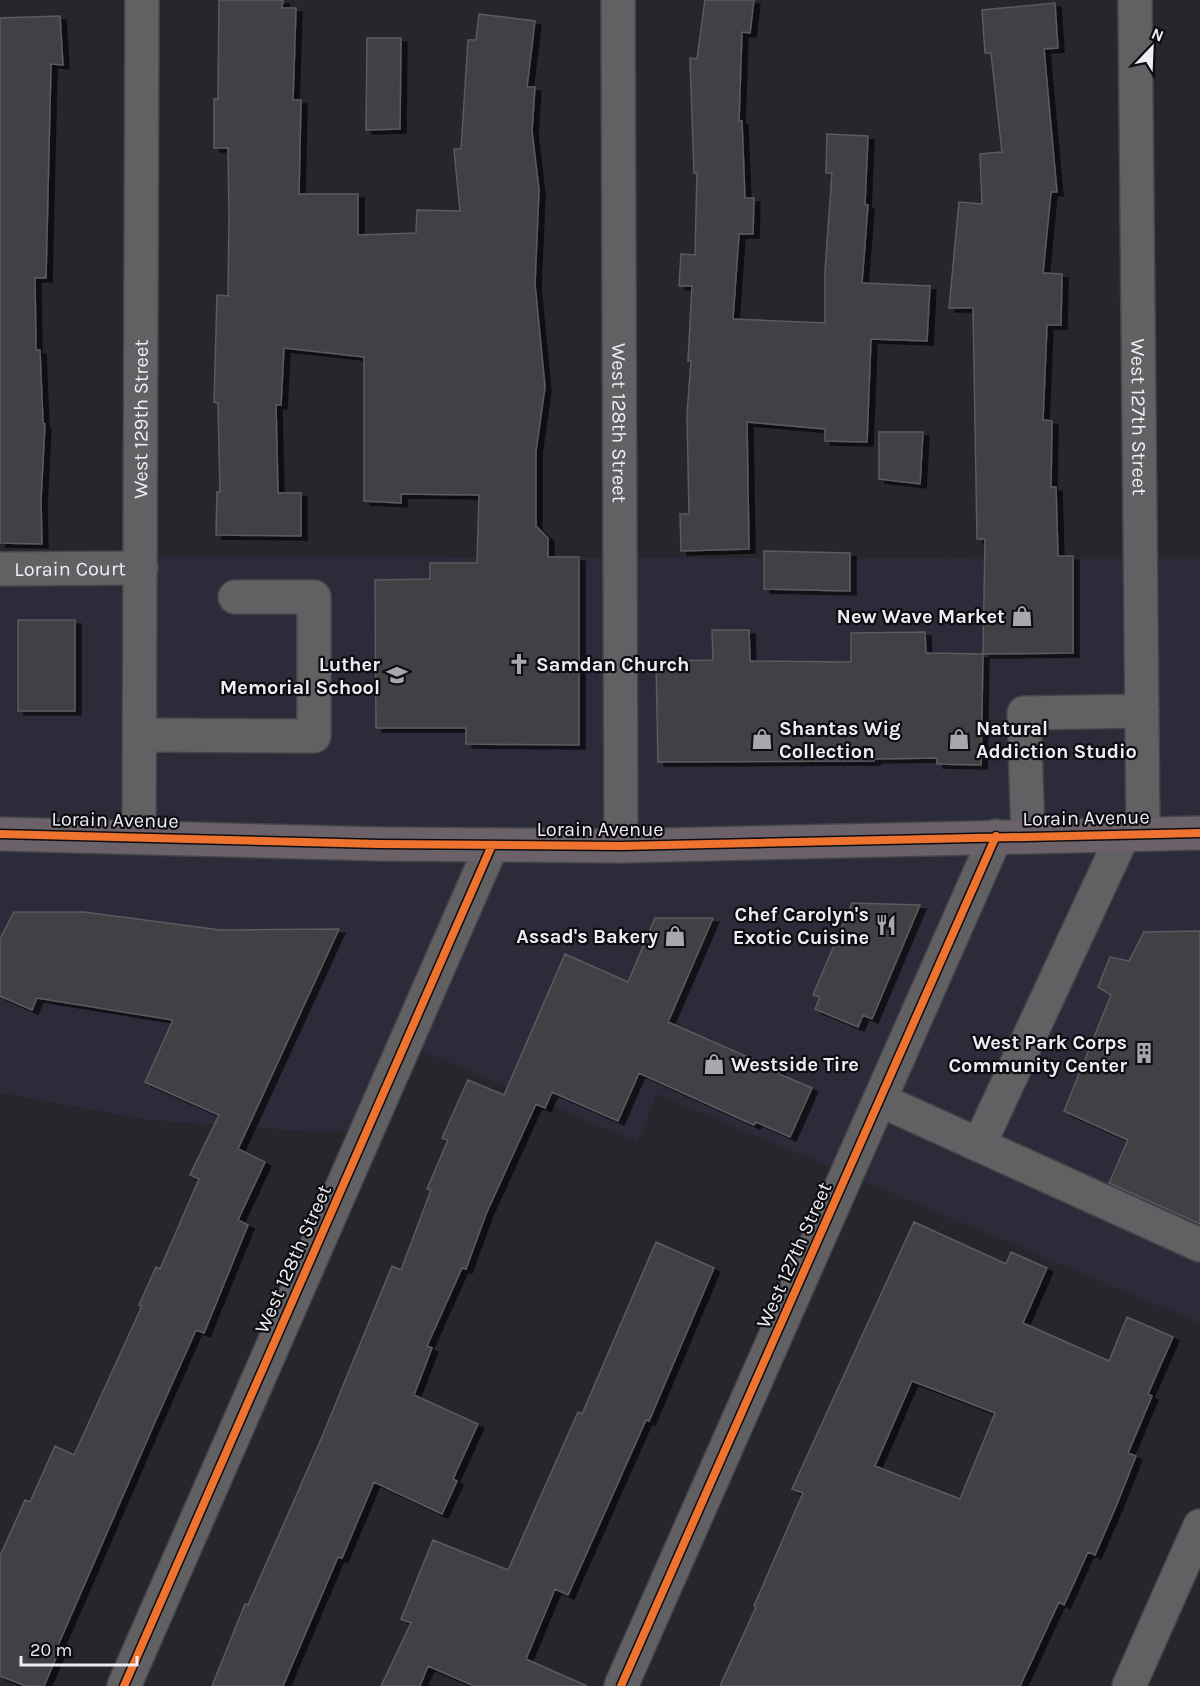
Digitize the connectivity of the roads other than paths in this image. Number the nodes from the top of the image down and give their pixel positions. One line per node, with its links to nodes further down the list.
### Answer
1 (142, 0): 4 (street, West 129th Street)
2 (618, 0): 16 (street, West 128th Street)
3 (1135, 0): 7 (street, West 127th Street)
4 (141, 568): 5 (street, Lorain Court); 8 (street, West 129th Street)
5 (0, 569)
6 (235, 597): 8 (street)
7 (1142, 711): 9 (street, West 127th Street); 12 (street)
8 (140, 735): 14 (street, West 129th Street)
9 (1133, 833): 10 (main road, Lorain Avenue); 12 (main road, Lorain Avenue); 18 (street)
10 (1200, 833)
11 (0, 834): 14 (main road, Lorain Avenue)
12 (1028, 835): 13 (main road, Lorain Avenue)
13 (996, 836): 16 (main road, Lorain Avenue); 17 (street, West 127th Street)
14 (139, 837): 15 (main road, Lorain Avenue)
15 (492, 845): 16 (main road, Lorain Avenue); 21 (street, West 128th Street)
16 (621, 846)
17 (880, 1100): 18 (street); 22 (street, West 127th Street)
18 (979, 1145): 19 (street)
19 (1200, 1245)
20 (1200, 1526): 23 (street)
21 (124, 1686)
22 (621, 1686)
23 (1129, 1686)

